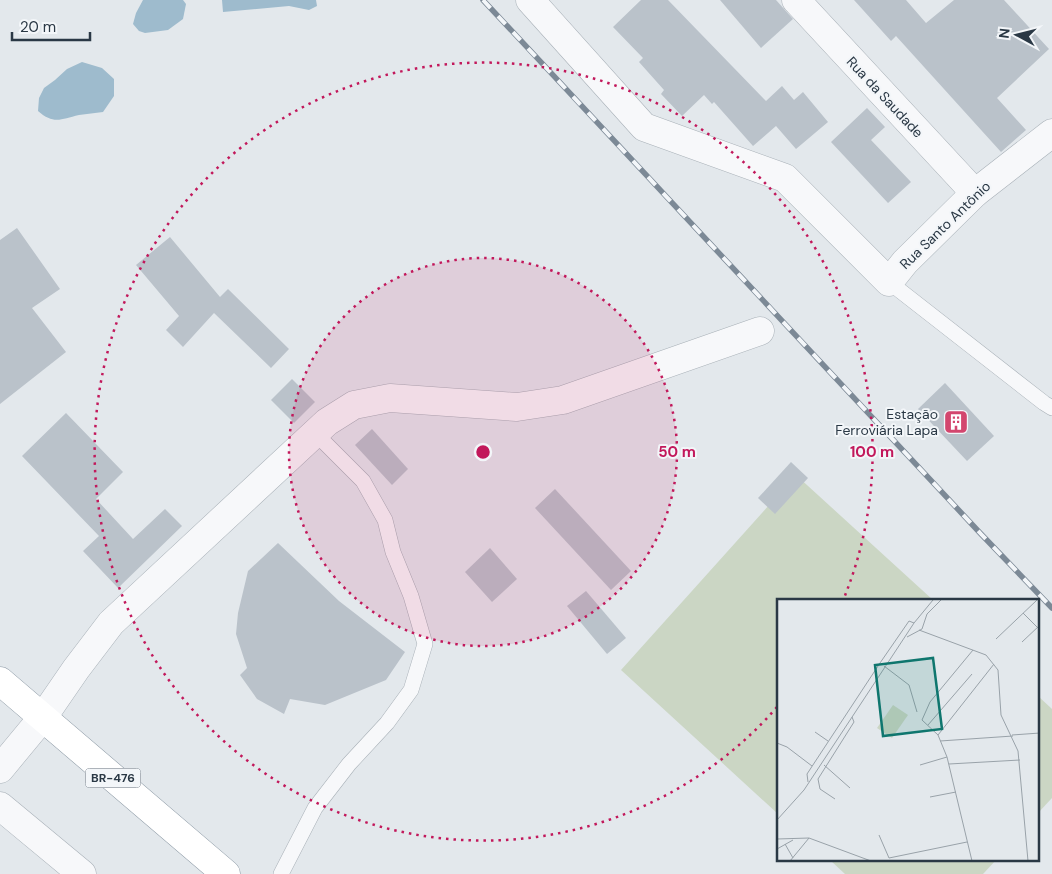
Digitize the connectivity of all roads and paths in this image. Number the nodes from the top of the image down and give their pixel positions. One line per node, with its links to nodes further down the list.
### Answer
1 (530, 0): 5 (street)
2 (796, 0): 4 (street, Rua da Saudade)
3 (1052, 134): 4 (street, Rua Santo Antônio)
4 (975, 193): 5 (street, Rua Santo Antônio)
5 (889, 282): 7 (lane)
6 (760, 331): 8 (street)
7 (1052, 408)
8 (315, 433): 10 (street); 15 (lane)
9 (0, 681): 10 (highway, BR-476)
10 (43, 717): 11 (street); 14 (highway, BR-476)
11 (0, 769)
12 (0, 806): 13 (street)
13 (82, 874)
14 (226, 874)
15 (281, 874)

